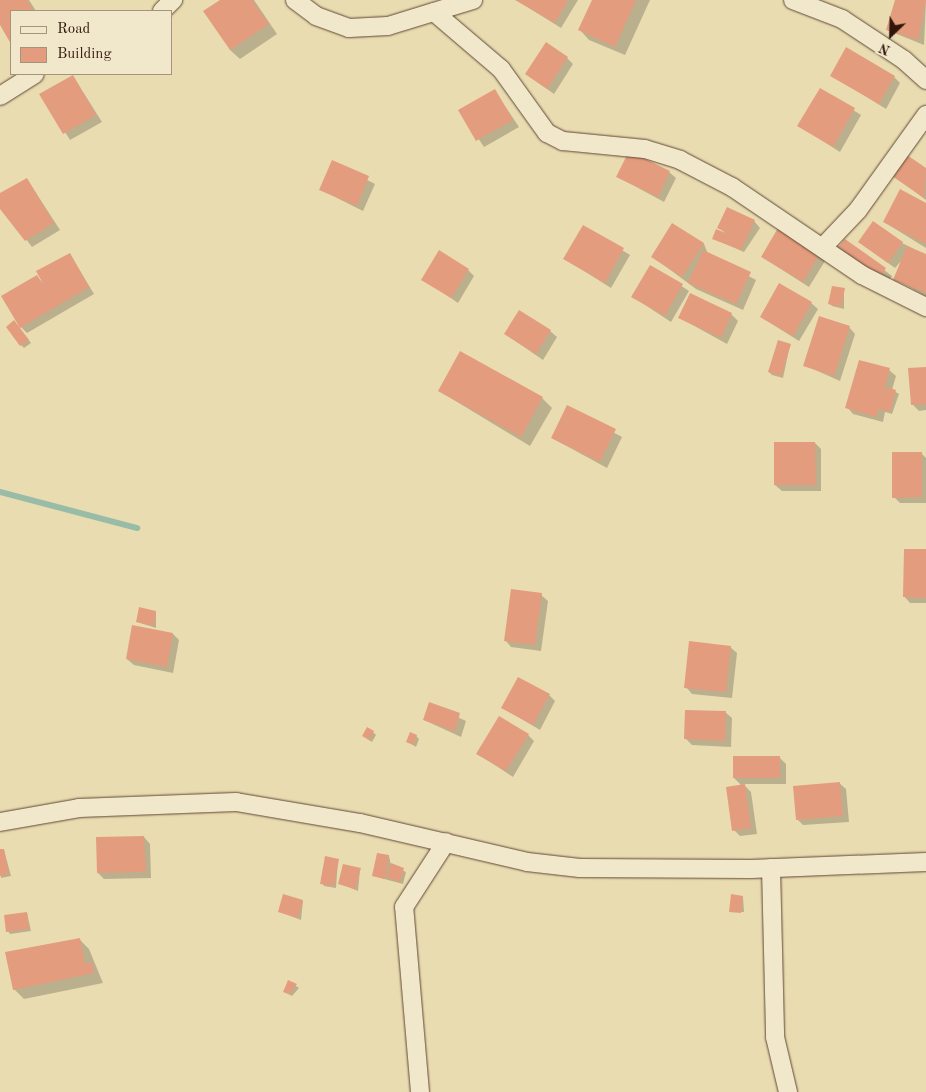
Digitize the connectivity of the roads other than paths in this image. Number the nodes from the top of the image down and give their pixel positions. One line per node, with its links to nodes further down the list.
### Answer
1 (173, 0): 5 (street)
2 (295, 0): 6 (street)
3 (473, 0): 6 (street)
4 (793, 0): 8 (street)
5 (163, 10)
6 (434, 12): 11 (street)
7 (33, 75): 9 (street)
8 (926, 80)
9 (0, 96)
10 (926, 115): 11 (street)
11 (823, 247): 12 (street)
12 (926, 307)
13 (0, 822): 14 (street)
14 (446, 842): 16 (street); 17 (street)
15 (926, 862): 16 (street)
16 (771, 868): 18 (street)
17 (420, 1092)
18 (788, 1092)

